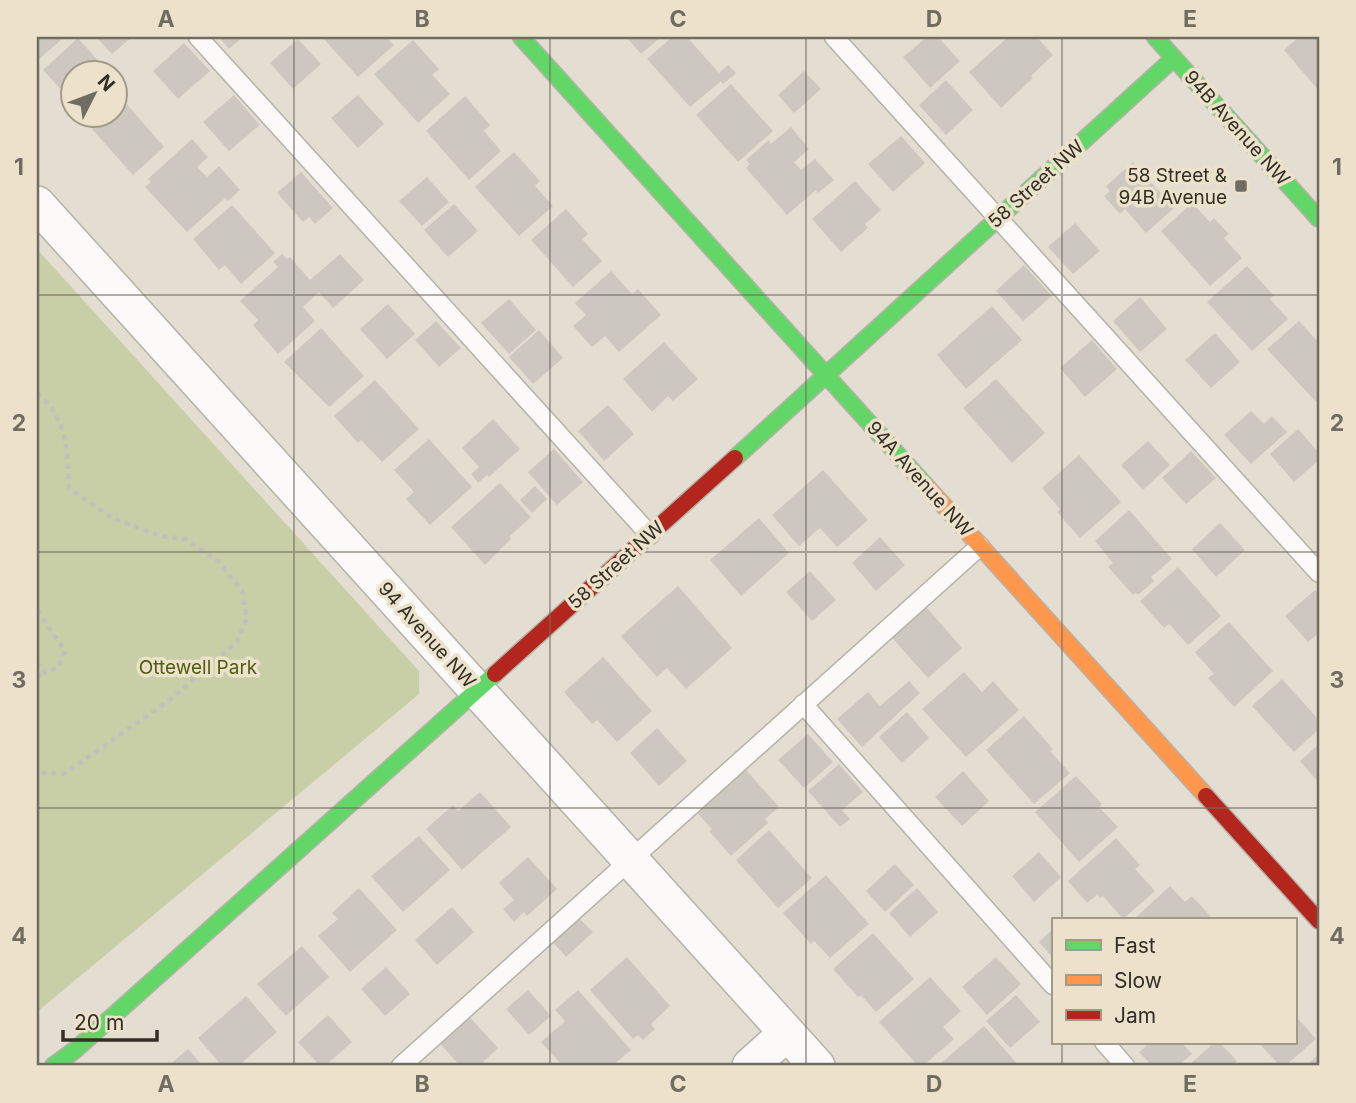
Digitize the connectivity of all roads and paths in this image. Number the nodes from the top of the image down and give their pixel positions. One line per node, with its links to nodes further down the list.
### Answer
1 (198, 37): 11 (lane)
2 (521, 37): 9 (street, 94A Avenue NW)
3 (834, 37): 7 (lane)
4 (1155, 37): 5 (street, 94B Avenue NW)
5 (1174, 58): 7 (street, 58 Street NW); 8 (street, 94B Avenue NW)
6 (37, 204): 19 (street, 94 Avenue NW)
7 (998, 218): 9 (street, 58 Street NW); 13 (lane)
8 (1319, 219)
9 (827, 375): 11 (street, 58 Street NW); 12 (street, 94A Avenue NW)
10 (37, 393): 21 (path)
11 (650, 535): 19 (street, 58 Street NW)
12 (980, 546): 20 (lane); 23 (street, 94A Avenue NW)
13 (1319, 573)
14 (37, 610): 15 (path)
15 (39, 618): 17 (path)
16 (37, 663): 17 (path)
17 (45, 673): 18 (path)
18 (37, 676)
19 (477, 691): 22 (street, 94 Avenue NW); 27 (street, 58 Street NW)
20 (803, 705): 22 (lane); 24 (lane)
21 (37, 772)
22 (629, 859): 25 (street, 94 Avenue NW); 28 (lane)
23 (1319, 921)
24 (1052, 984)
25 (787, 1033): 29 (street); 30 (street, 94 Avenue NW)
26 (1106, 1044): 31 (lane)
27 (53, 1066)
28 (401, 1066)
29 (750, 1066)
30 (817, 1066)
31 (1125, 1066)

